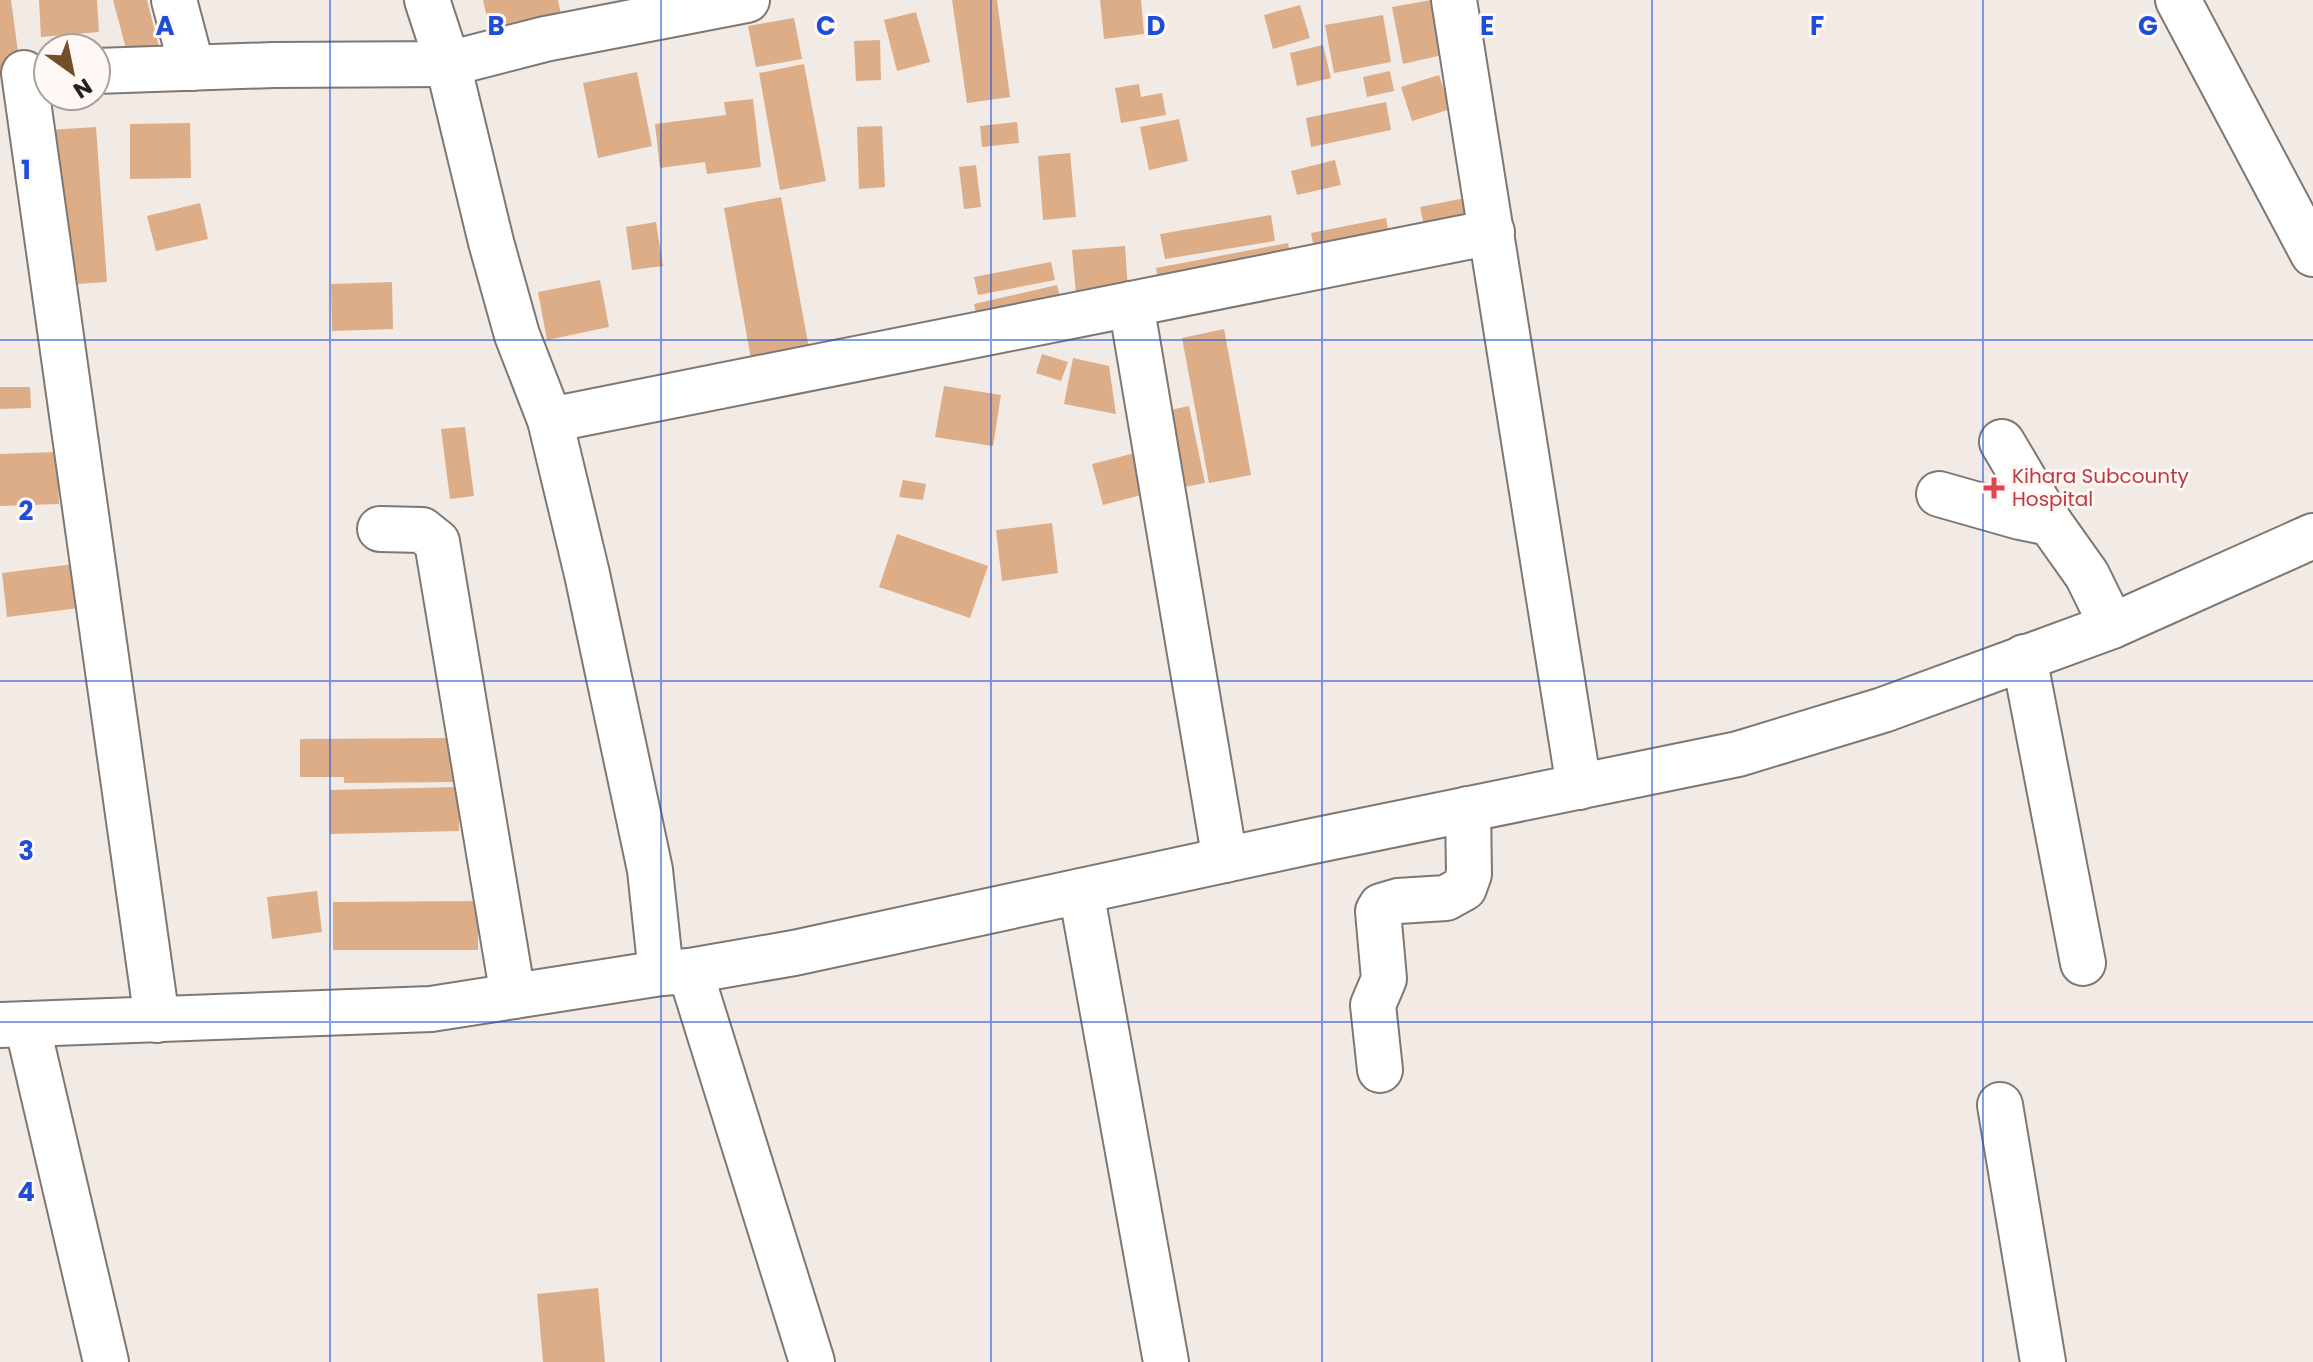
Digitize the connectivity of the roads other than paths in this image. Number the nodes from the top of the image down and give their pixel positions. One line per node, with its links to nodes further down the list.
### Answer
1 (174, 0): 7 (street)
2 (427, 0): 6 (street)
3 (747, 0): 6 (street)
4 (1454, 0): 10 (street)
5 (2178, 0): 11 (street)
6 (448, 64): 7 (street); 13 (street)
7 (192, 68): 8 (street)
8 (112, 70)
9 (24, 73): 28 (street)
10 (1492, 232): 12 (street); 21 (street)
11 (2313, 254)
12 (1131, 304): 13 (street); 23 (street)
13 (550, 420): 26 (street)
14 (2002, 442): 16 (street)
15 (1939, 494): 16 (street)
16 (2050, 523): 19 (street)
17 (380, 529): 27 (street)
18 (2313, 536): 19 (street)
19 (2112, 626): 20 (street)
20 (2024, 657): 21 (street); 25 (street)
21 (1579, 787): 22 (street)
22 (1468, 809): 23 (street); 30 (street)
23 (1225, 860): 24 (street)
24 (1081, 891): 26 (street); 34 (street)
25 (2083, 963)
26 (676, 972): 27 (street); 33 (street)
27 (513, 996): 28 (street)
28 (157, 1020): 29 (street)
29 (14, 1025): 32 (street)
30 (1380, 1070)
31 (2000, 1105): 35 (street)
32 (106, 1362)
33 (812, 1362)
34 (1166, 1362)
35 (2043, 1362)

